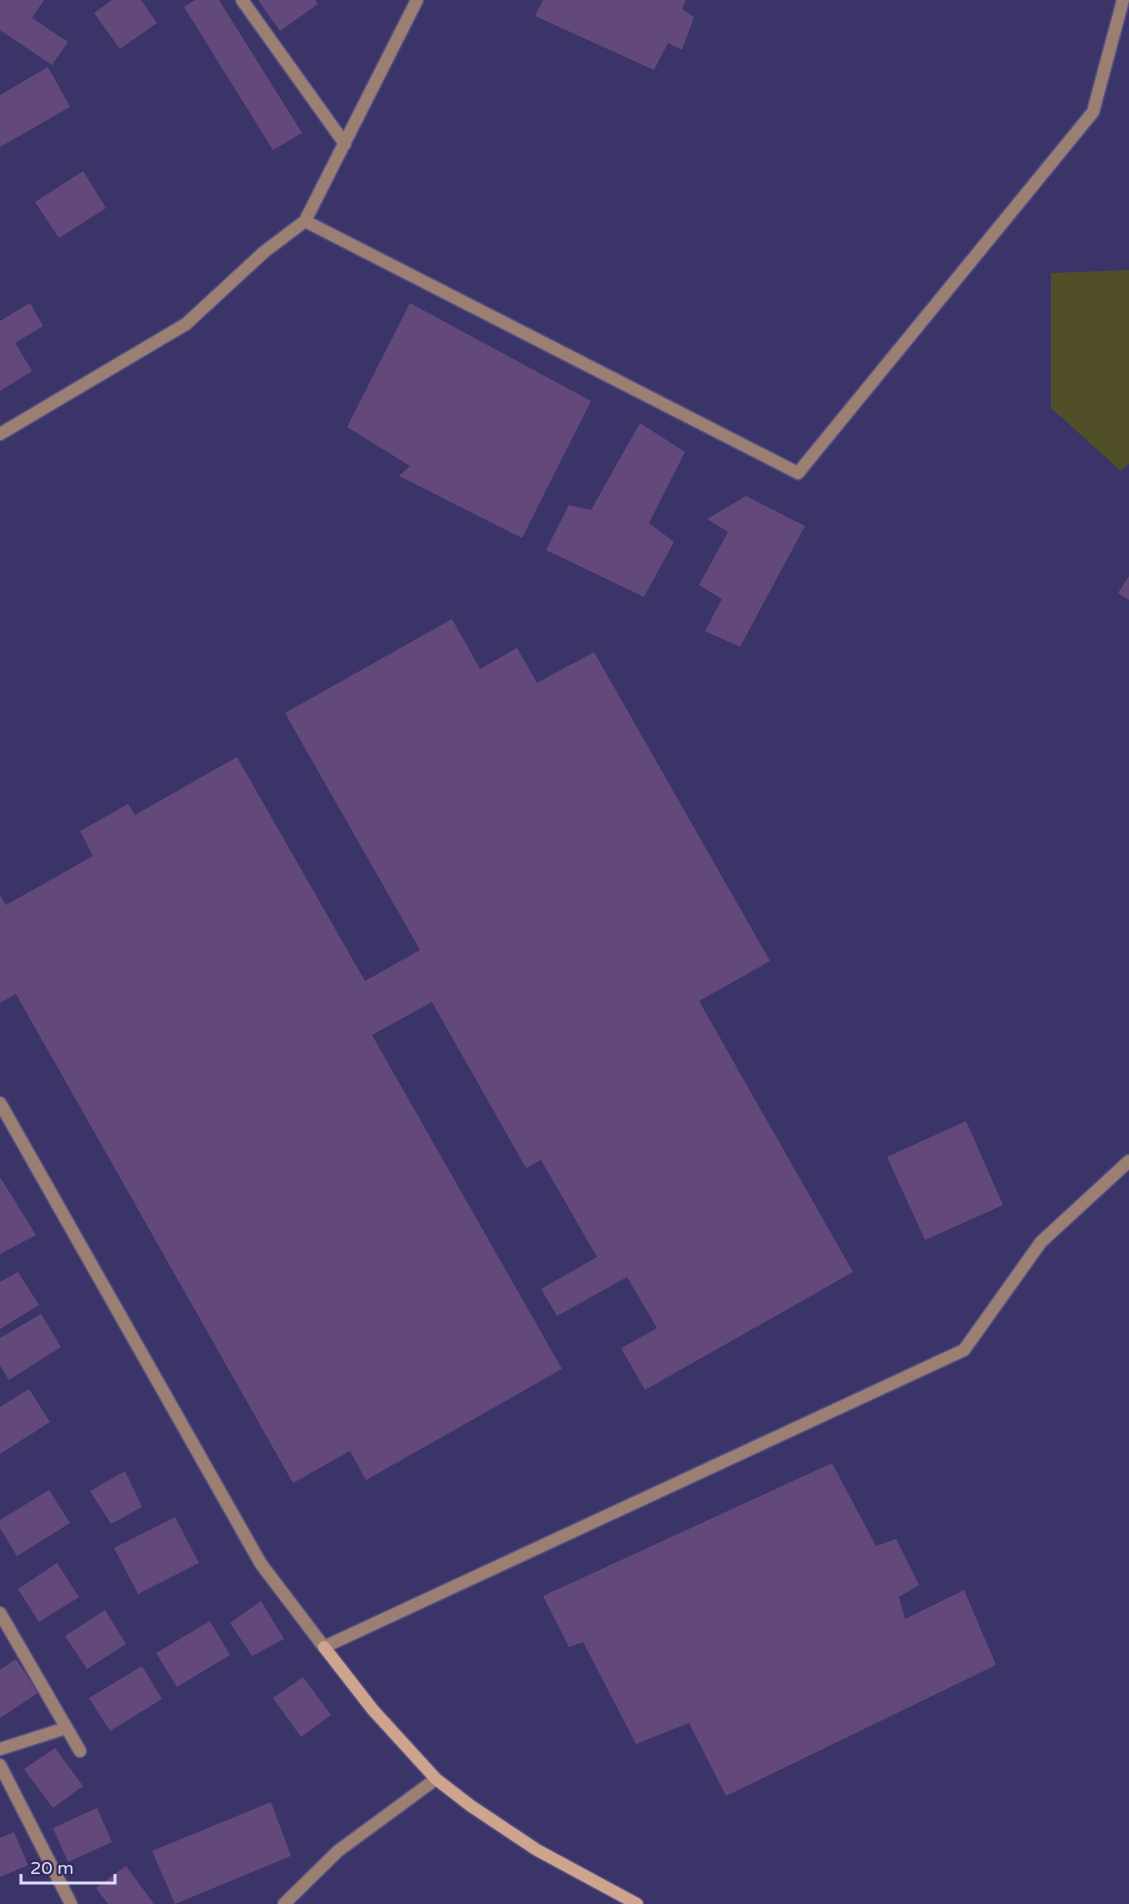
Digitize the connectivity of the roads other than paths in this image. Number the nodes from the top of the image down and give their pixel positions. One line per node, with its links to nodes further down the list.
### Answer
1 (242, 0): 4 (street)
2 (417, 0): 4 (street)
3 (1123, 0): 5 (street)
4 (345, 144): 5 (street)
5 (305, 221): 6 (street)
6 (0, 434)
7 (0, 1103): 10 (street)
8 (1129, 1161): 10 (street)
9 (0, 1613): 11 (street)
10 (324, 1647): 15 (street)
11 (66, 1728): 12 (street); 13 (street)
12 (0, 1749)
13 (80, 1751)
14 (0, 1765): 16 (street)
15 (436, 1779): 17 (street); 18 (street)
16 (71, 1904)
17 (284, 1904)
18 (638, 1904)

